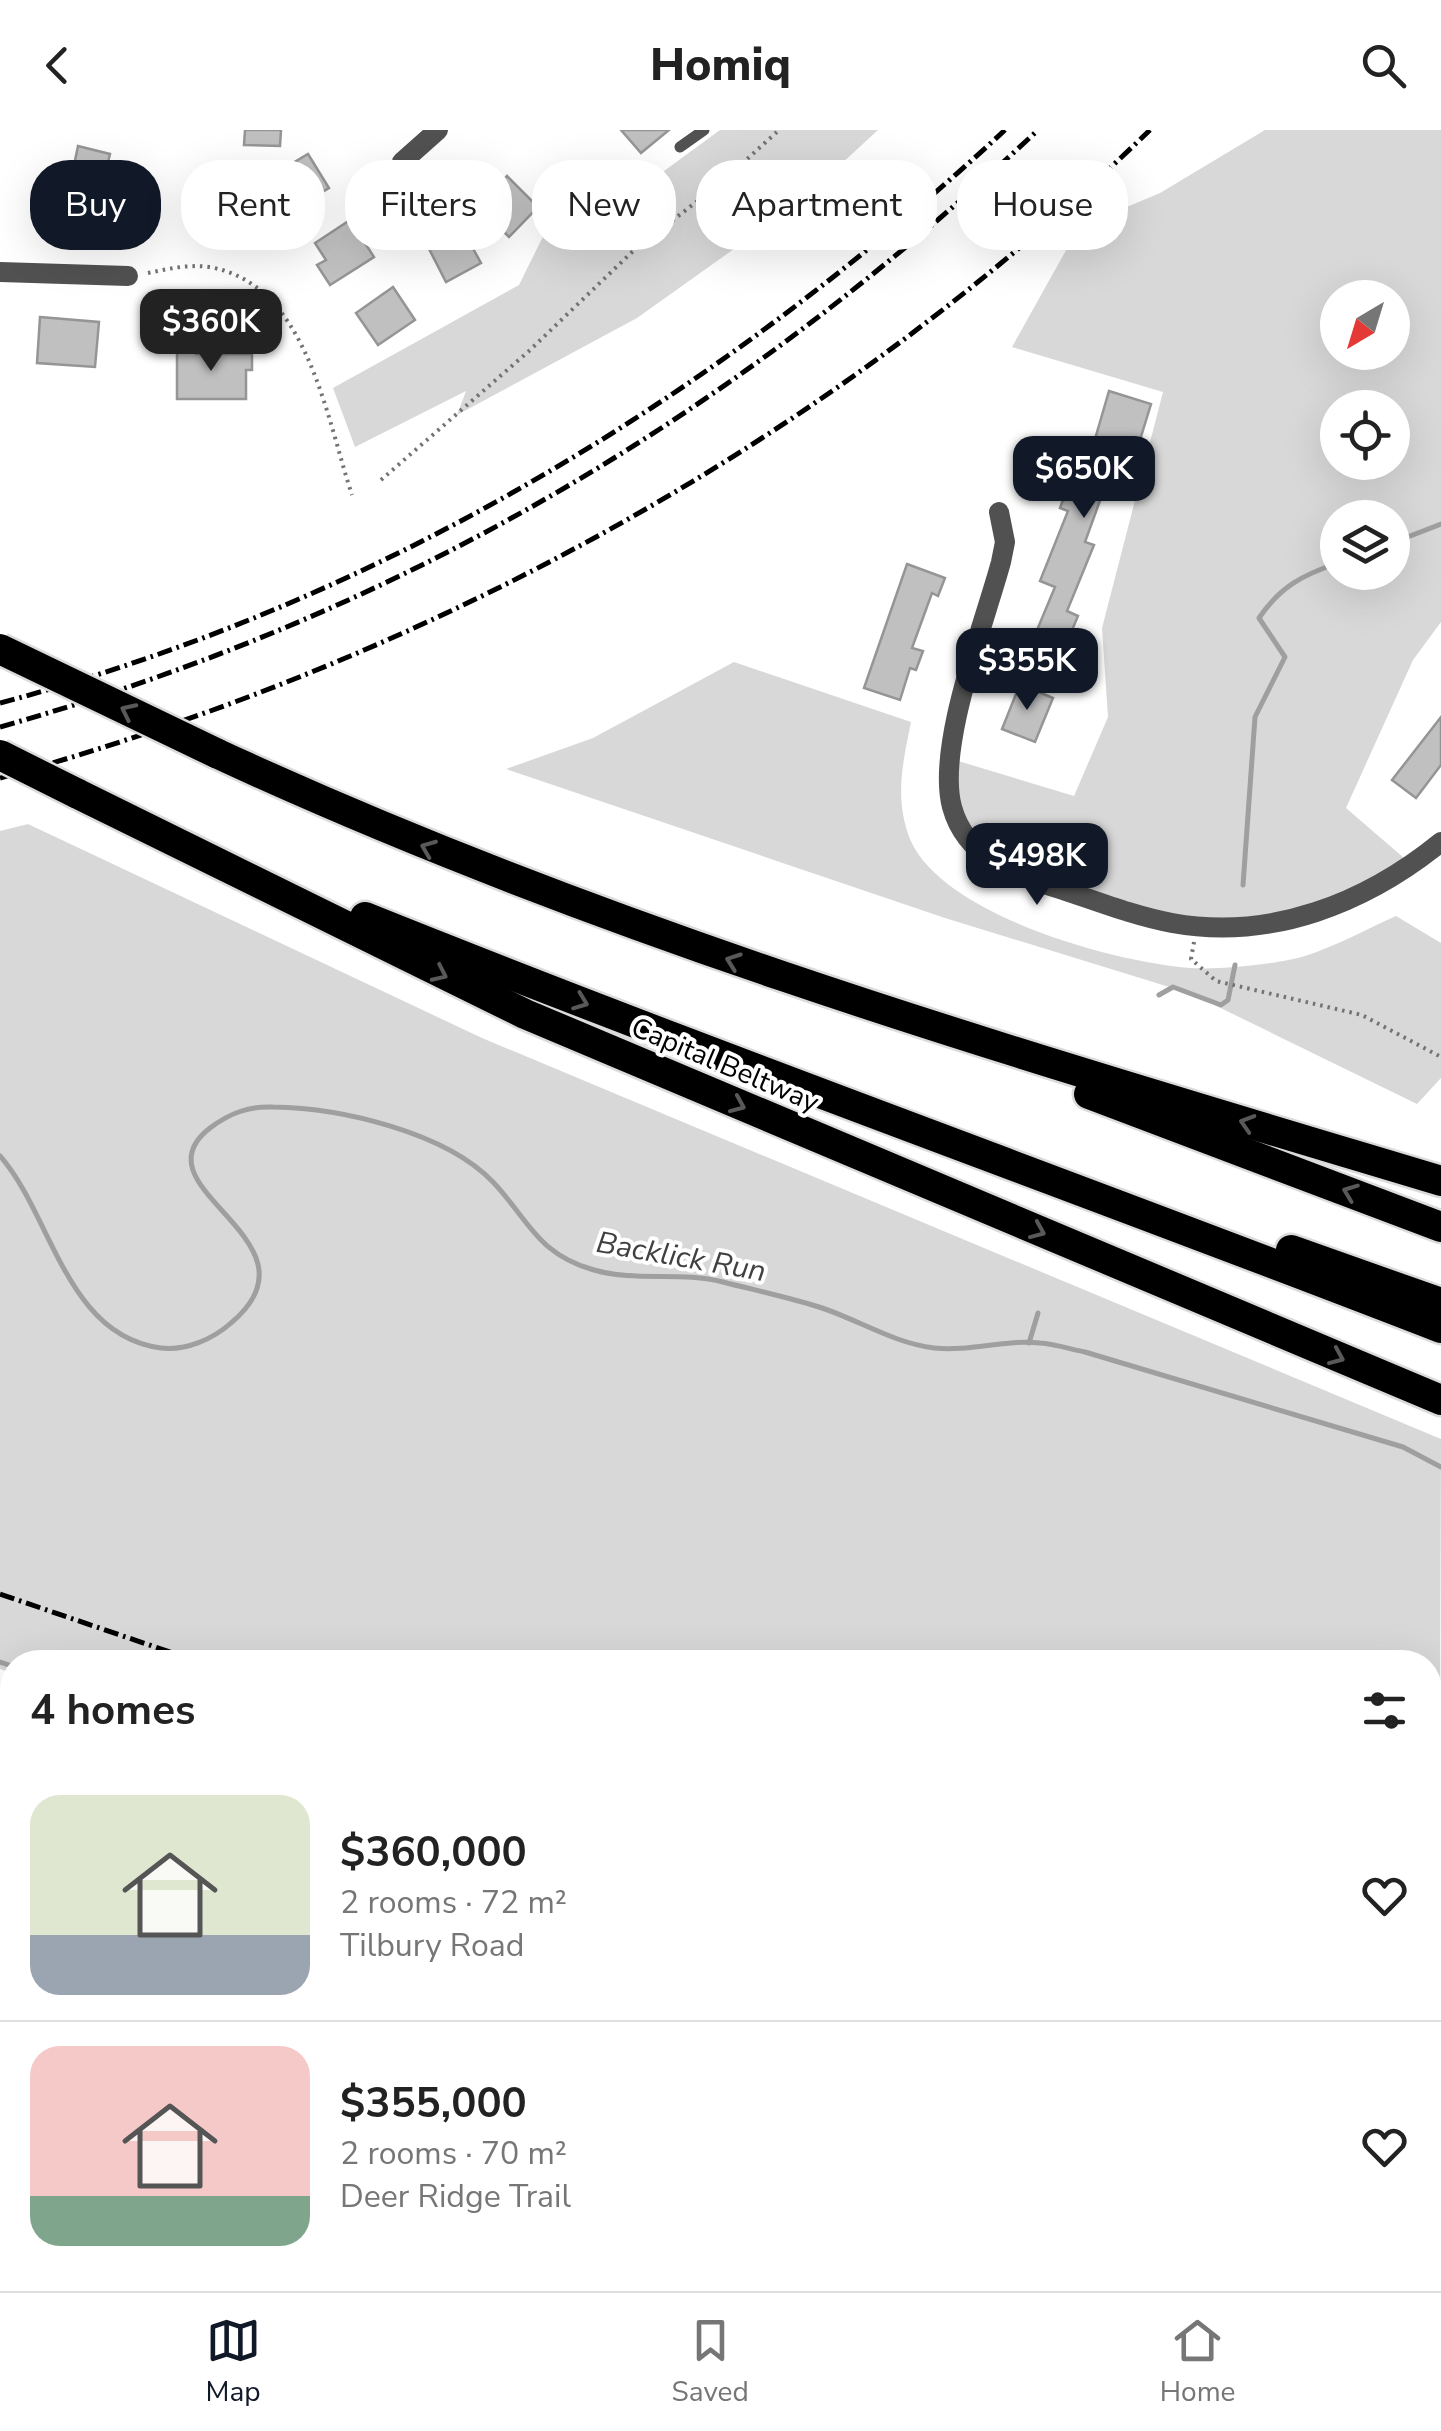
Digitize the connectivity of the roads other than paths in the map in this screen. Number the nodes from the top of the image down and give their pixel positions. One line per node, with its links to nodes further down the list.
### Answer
1 (438, 130): 4 (street)
2 (704, 130): 3 (lane)
3 (680, 147)
4 (404, 160)
5 (0, 272): 6 (street)
6 (128, 276)
7 (999, 512): 11 (street)
8 (0, 648): 12 (highway, one-way to 8, bridge)
9 (0, 754): 10 (highway, Capital Beltway, bridge)
10 (165, 837): 13 (highway, one-way to 13); 18 (highway, Capital Beltway, one-way to 18)
11 (1441, 842)
12 (824, 994): 14 (highway, one-way to 12); 15 (highway, one-way to 12)
13 (781, 1080): 16 (highway); 17 (highway)
14 (1441, 1181)
15 (1441, 1228)
16 (1441, 1303)
17 (1441, 1328)
18 (1441, 1400)

